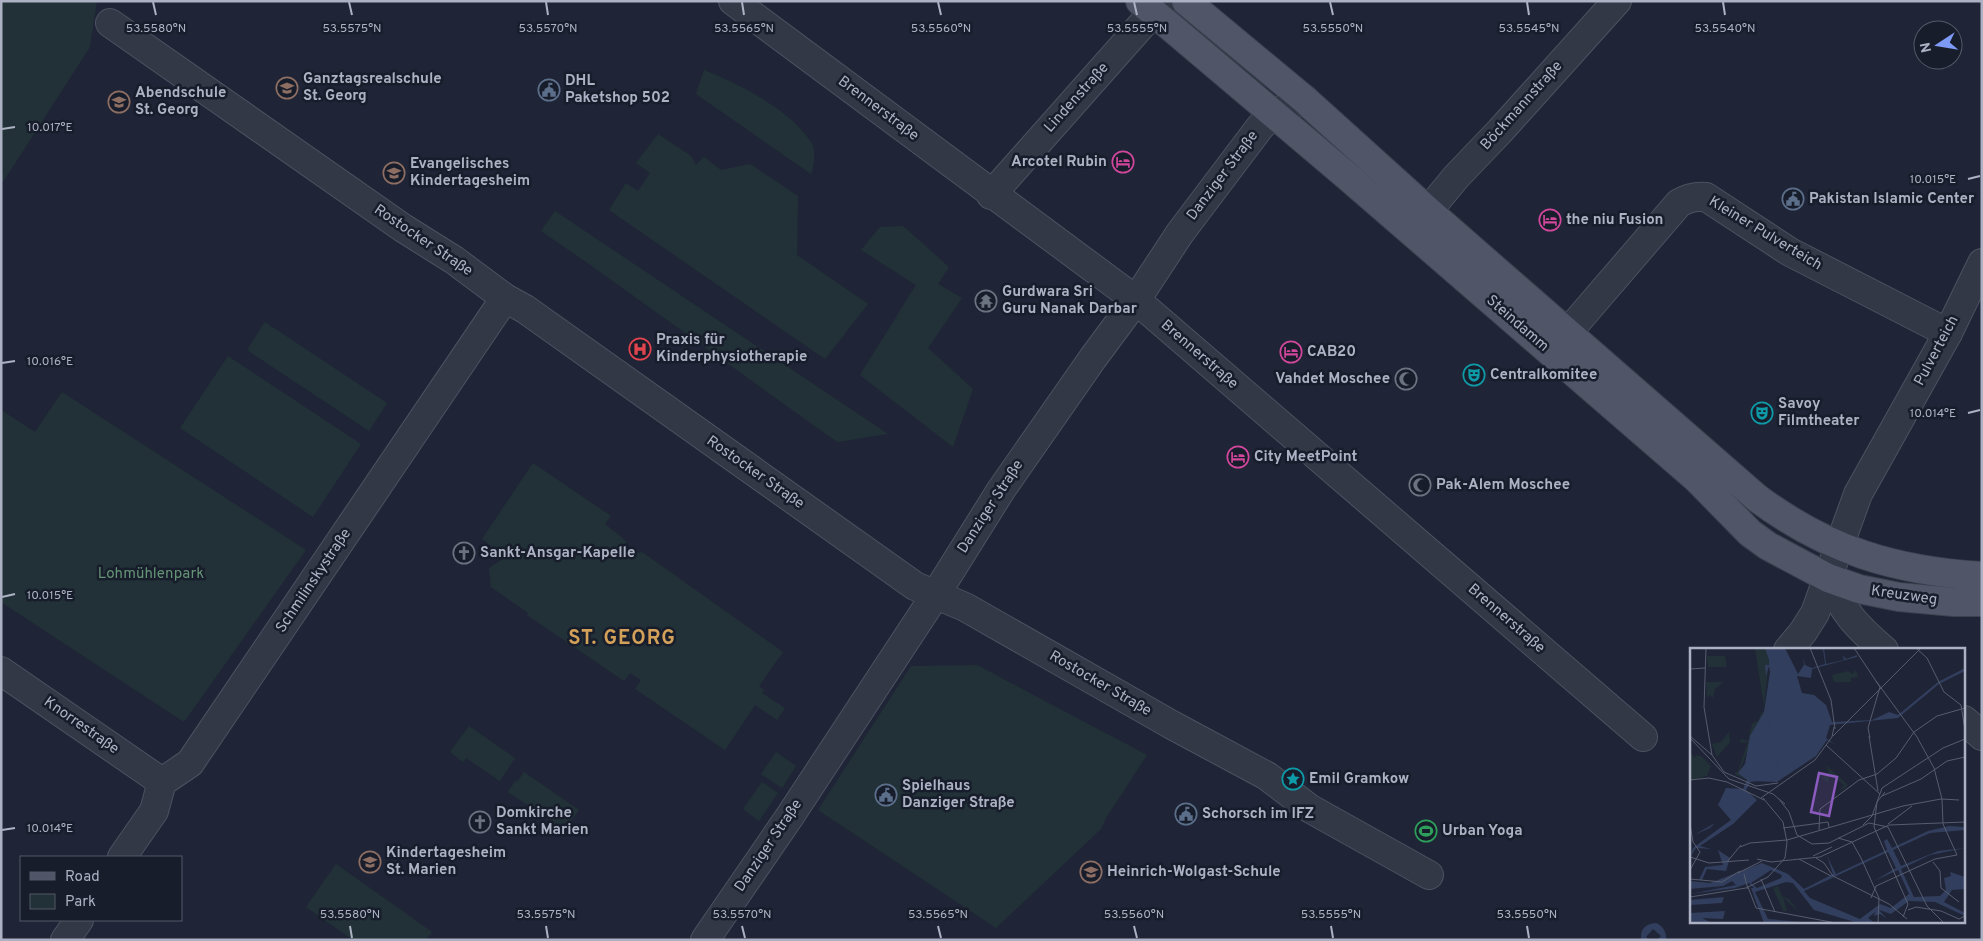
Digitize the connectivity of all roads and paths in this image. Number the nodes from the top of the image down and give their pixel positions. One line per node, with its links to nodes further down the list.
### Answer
1 (733, 1): 8 (street, Brennerstraße)
2 (1186, 1): 6 (main road, Steindamm)
3 (1617, 1): 9 (street, Böckmannstraße)
4 (1152, 5): 7 (main road, Steindamm); 8 (street, Lindenstraße)
5 (110, 23): 11 (street, Rostocker Straße)
6 (1304, 99): 7 (street, Danziger Straße); 9 (main road, Steindamm)
7 (1273, 114): 12 (street, Danziger Straße); 17 (main road, Steindamm)
8 (991, 194): 12 (street, Brennerstraße)
9 (1428, 211): 13 (main road, Steindamm)
10 (1982, 263): 14 (street, Pulverteich)
11 (504, 298): 18 (street, Rostocker Straße); 26 (street, Schmilinskystraße)
12 (1136, 300): 18 (street, Danziger Straße); 25 (street, Brennerstraße)
13 (1568, 332): 14 (street, Kleiner Pulverteich); 15 (main road, Steindamm)
14 (1948, 333): 15 (street, Pulverteich)
15 (1840, 546): 16 (main road, Kreuzweg); 17 (street, Pulverteich)
16 (1982, 576)
17 (1828, 578): 19 (main road, Kreuzweg); 20 (street, Pulverteich); 21 (street)
18 (936, 594): 28 (street, Rostocker Straße); 31 (street, Danziger Straße)
19 (1982, 602)
20 (1790, 648)
21 (1882, 648)
22 (1, 671): 26 (street, Knorrestraße)
23 (1966, 722): 24 (street)
24 (1982, 736)
25 (1643, 737)
26 (162, 782): 27 (street)
27 (123, 856)
28 (1429, 875)
29 (78, 921): 30 (street)
30 (65, 940)
31 (705, 940)

